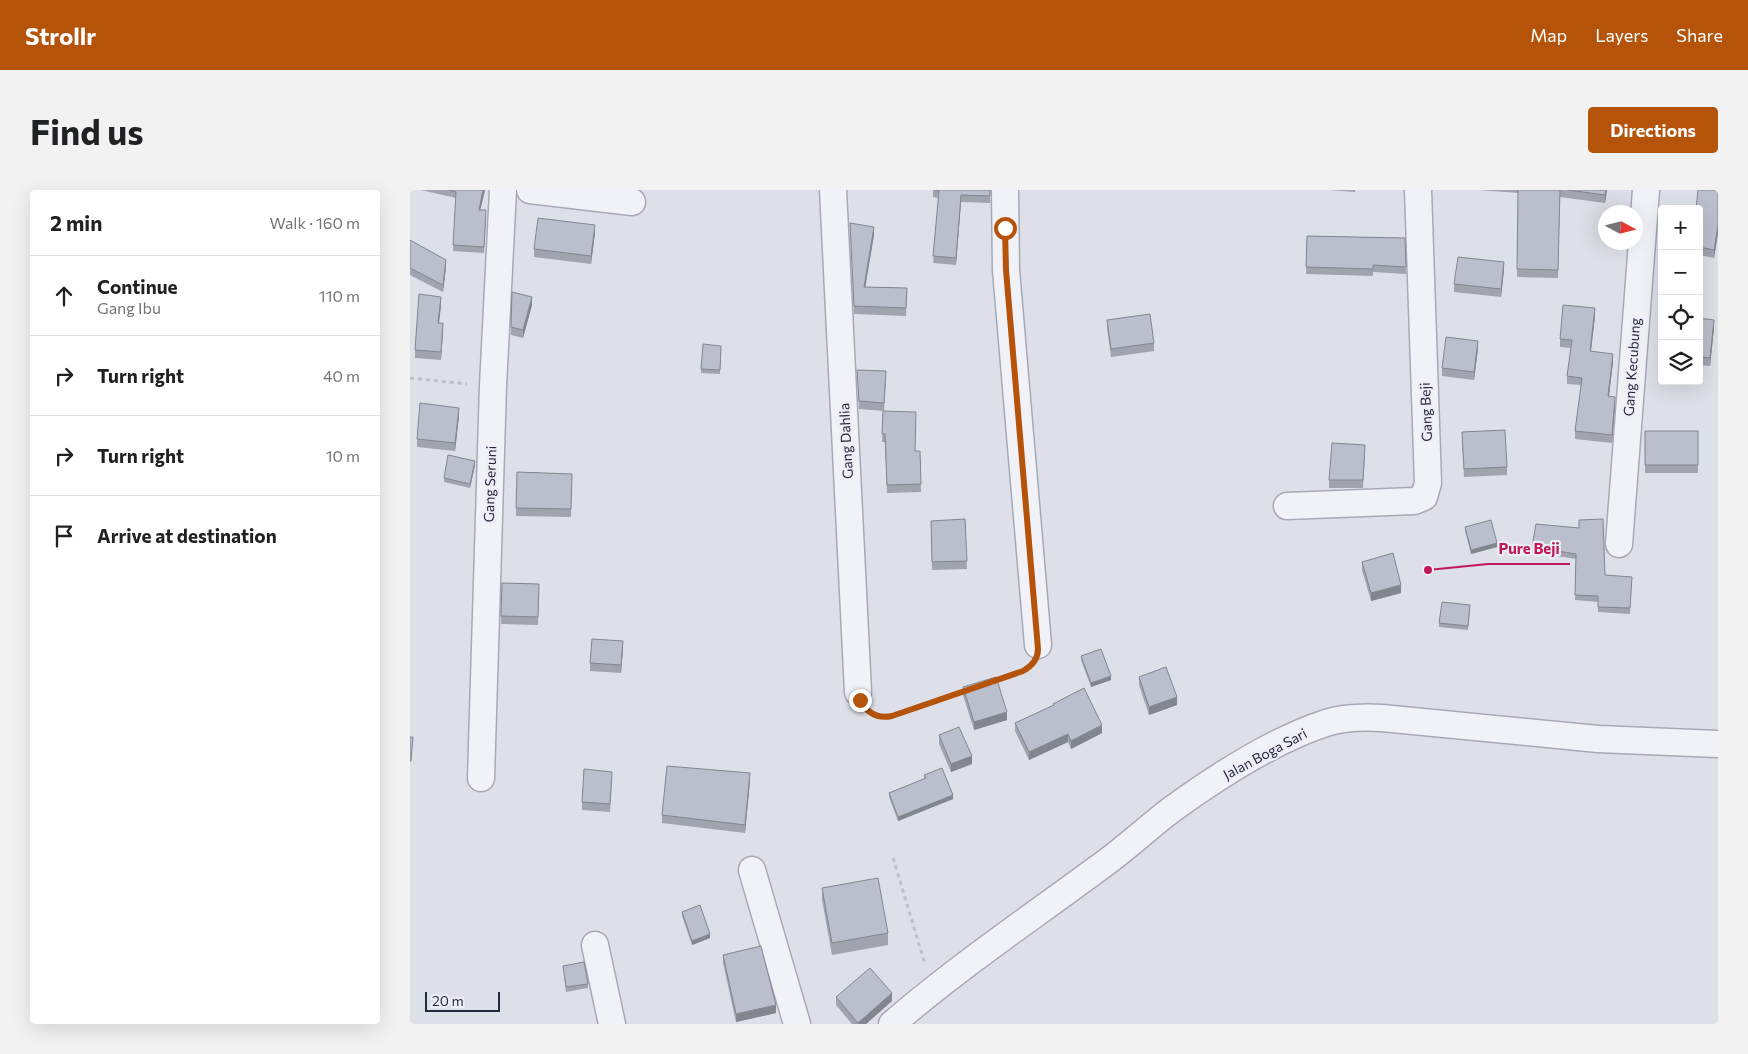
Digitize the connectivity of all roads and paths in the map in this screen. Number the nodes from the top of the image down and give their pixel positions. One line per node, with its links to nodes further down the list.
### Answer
1 (504, 190): 9 (street, Gang Seruni)
2 (530, 190): 7 (street)
3 (833, 190): 15 (street, Gang Dahlia)
4 (1005, 190): 12 (street)
5 (1418, 190): 10 (street, Gang Beji)
6 (1646, 190): 11 (street, Gang Kecubung)
7 (632, 202)
8 (410, 378): 9 (path)
9 (492, 386): 17 (street, Gang Seruni)
10 (1287, 506)
11 (1619, 544)
12 (1038, 645): 13 (path)
13 (986, 684)
14 (967, 690): 15 (path)
15 (858, 692)
16 (1718, 744): 21 (street, Jalan Boga Sari)
17 (481, 778)
18 (893, 858): 21 (path)
19 (752, 870): 23 (street)
20 (595, 945): 22 (street)
21 (933, 989): 24 (street, Jalan Boga Sari)
22 (612, 1024)
23 (797, 1024)
24 (892, 1024)

